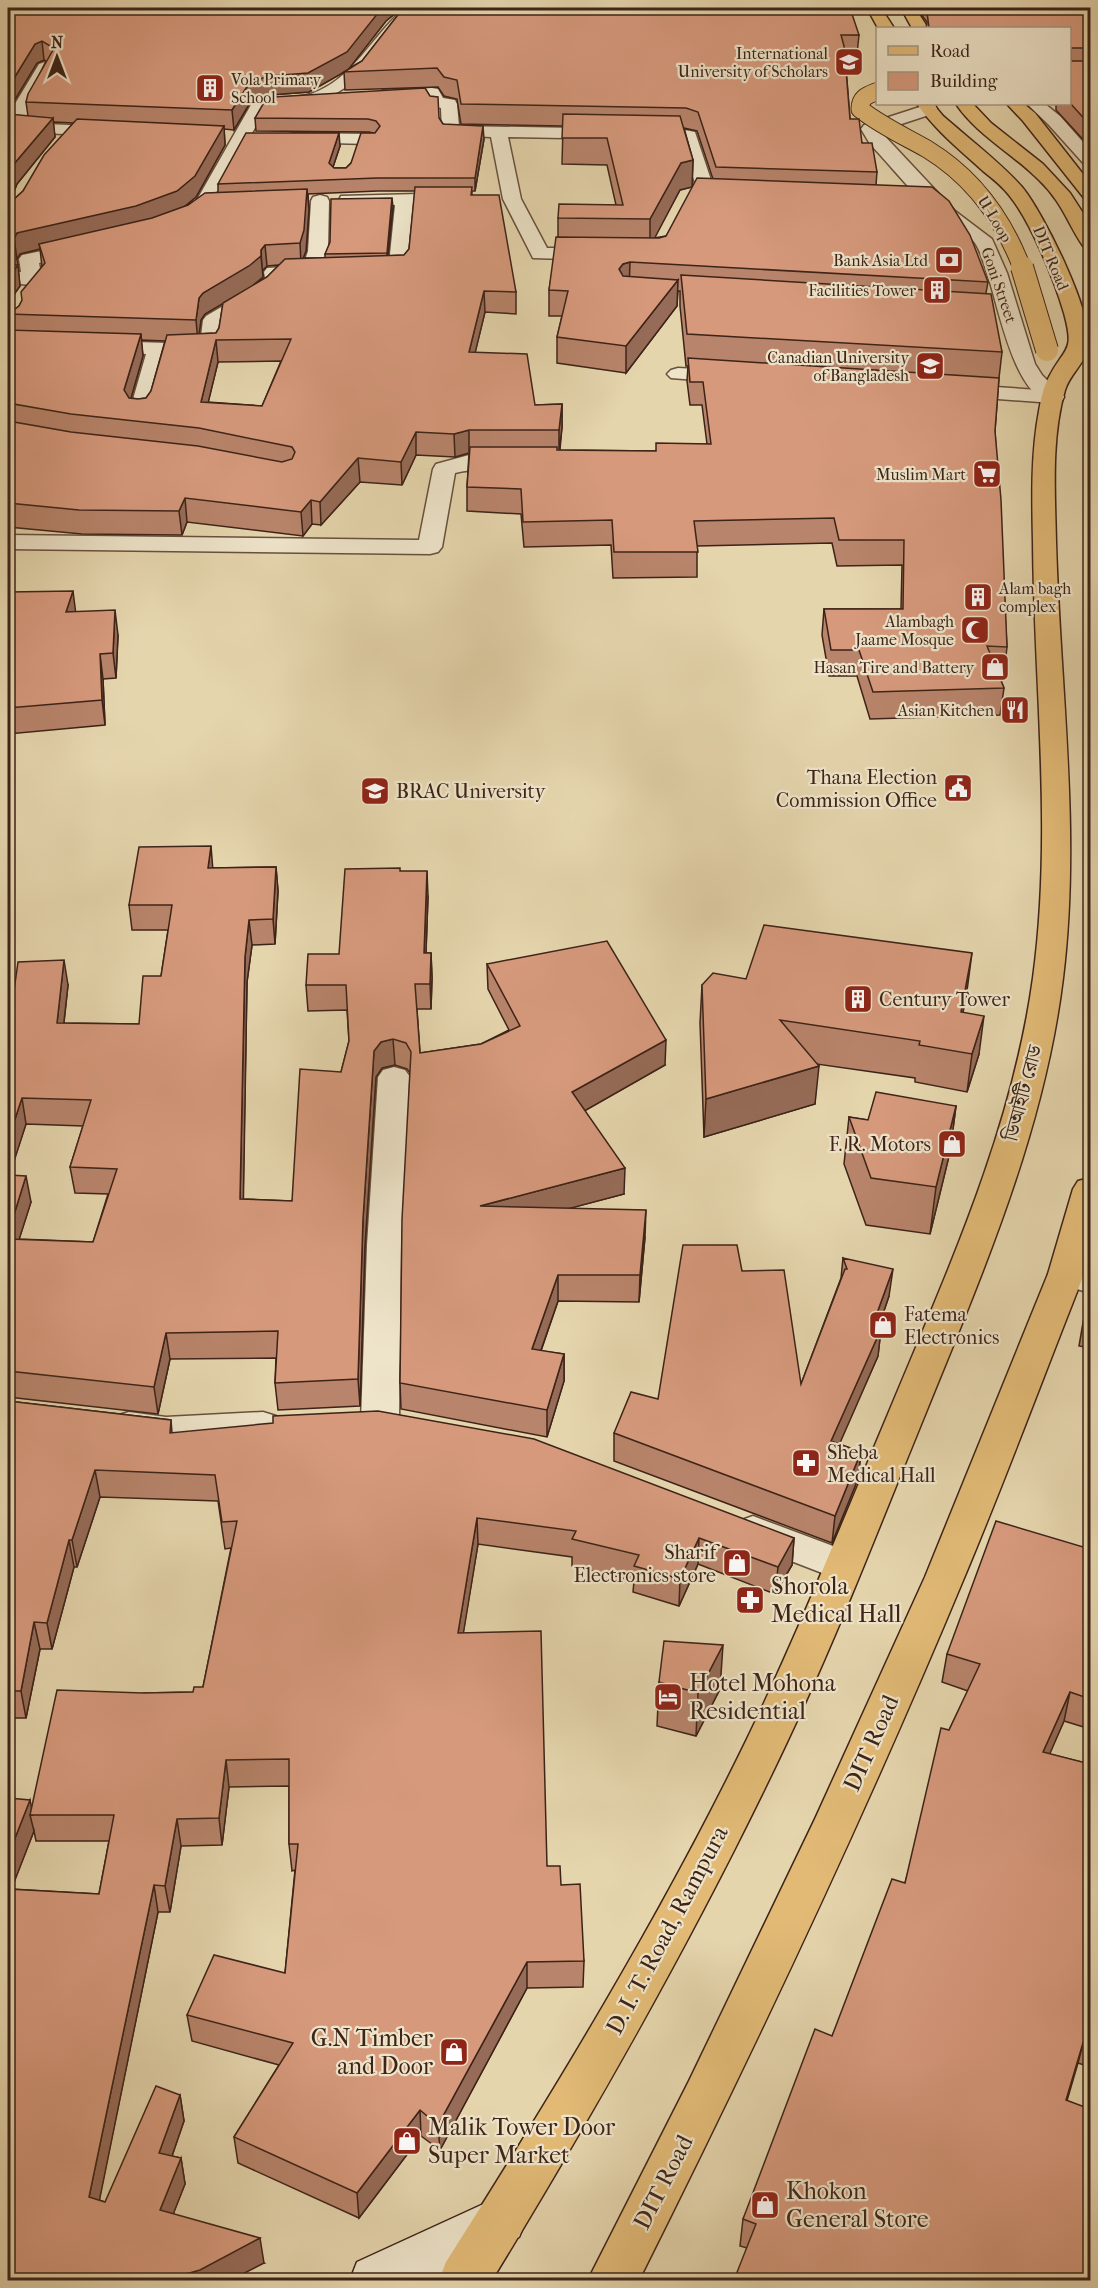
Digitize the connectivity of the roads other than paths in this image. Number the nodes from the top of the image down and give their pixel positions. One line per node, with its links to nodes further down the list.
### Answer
1 (414, 8): 8 (street)
2 (874, 8): 4 (main road)
3 (908, 8): 5 (main road)
4 (885, 27)
5 (919, 27)
6 (45, 67): 13 (street)
7 (876, 92): 47 (main road, U-Loop, bridge)
8 (314, 99): 15 (street); 18 (street)
9 (965, 105): 33 (main road)
10 (1017, 105): 22 (main road)
11 (1036, 105): 21 (street)
12 (927, 106): 29 (street, Goni Street); 47 (main road, DIT Road)
13 (13, 112): 14 (street)
14 (74, 130): 16 (street); 19 (street)
15 (498, 131): 23 (street); 25 (street)
16 (130, 133)
17 (220, 136): 18 (street)
18 (243, 138): 20 (street); 31 (street)
19 (59, 147)
20 (347, 157)
21 (1090, 160)
22 (1090, 194)
23 (753, 195)
24 (405, 199): 25 (street); 26 (street); 36 (street)
25 (512, 199): 35 (street)
26 (320, 201): 28 (street); 37 (street)
27 (913, 201): 29 (street)
28 (297, 202)
29 (936, 202): 43 (street, Goni Street)
30 (226, 205): 31 (street)
31 (202, 206): 32 (street)
32 (164, 226)
33 (1090, 242)
34 (103, 244): 40 (street)
35 (611, 254)
36 (354, 271)
37 (310, 272): 38 (street); 45 (street)
38 (332, 272)
39 (8, 277): 40 (street)
40 (32, 279): 41 (street)
41 (24, 300)
42 (987, 316): 43 (street)
43 (1011, 318): 50 (street, Goni Street)
44 (8, 344): 45 (street)
45 (158, 350): 51 (street)
46 (678, 374): 48 (street)
47 (1059, 375): 50 (main road, DIT Road)
48 (748, 377)
49 (934, 388): 50 (street)
50 (1053, 397): 61 (main road, DIT Road)
51 (140, 413)
52 (537, 462): 53 (street)
53 (8, 542)
54 (394, 1077): 58 (street)
55 (1090, 1189): 56 (main road, DIT Road)
56 (1078, 1278): 65 (main road, DIT Road)
57 (98, 1423): 59 (street)
58 (380, 1423)
59 (291, 1425)
60 (723, 1520): 61 (street)
61 (843, 1566): 62 (main road, D. I. T. Road, Rampura)
62 (502, 2219): 63 (street); 64 (main road, D. I. T. Road, Rampura)
63 (375, 2280)
64 (464, 2280)
65 (613, 2280)

